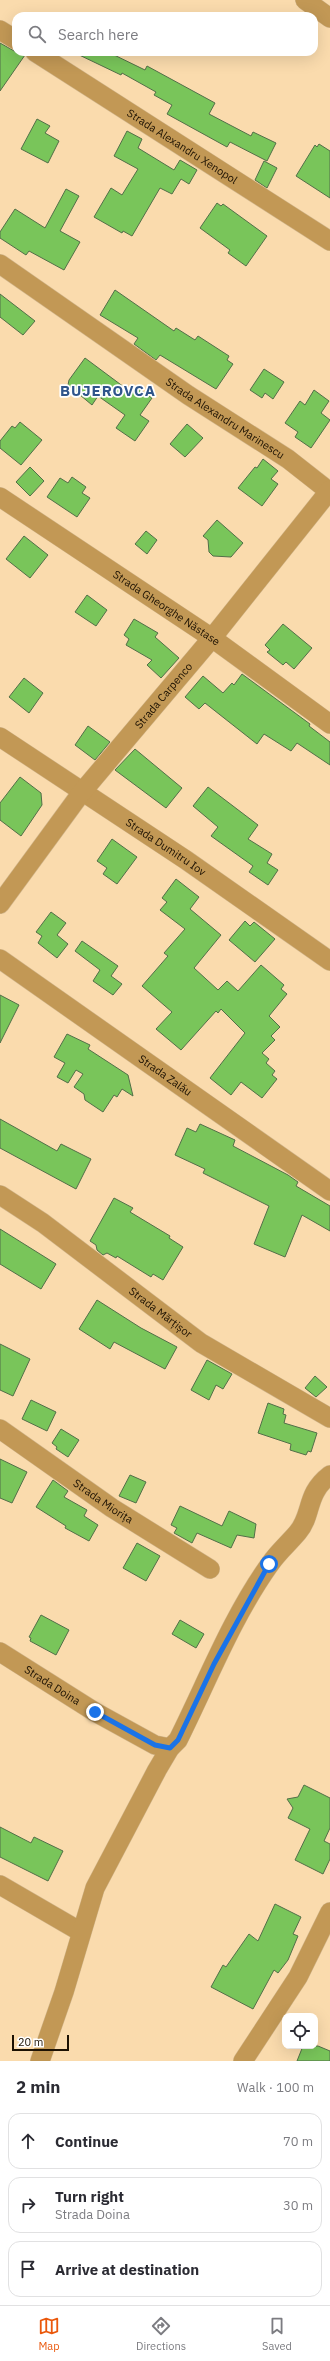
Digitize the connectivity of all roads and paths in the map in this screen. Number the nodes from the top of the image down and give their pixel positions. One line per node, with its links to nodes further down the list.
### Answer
1 (305, 0): 2 (street)
2 (330, 18)
3 (0, 30): 4 (street)
4 (12, 38)
5 (41, 56): 6 (street, Strada Alexandru Xenopol)
6 (330, 241)
7 (0, 264): 8 (street, Strada Alexandru Marinescu)
8 (330, 491): 10 (street, Strada Carpenco)
9 (0, 497): 10 (street, Strada Gheorghe Năstase)
10 (212, 638): 11 (street, Strada Gheorghe Năstase); 13 (street, Strada Carpenco)
11 (330, 724)
12 (0, 737): 13 (street, Strada Dumitru Iov)
13 (82, 792): 14 (street, Strada Carpenco); 16 (street, Strada Dumitru Iov)
14 (0, 904)
15 (0, 959): 17 (street, Strada Zalău)
16 (330, 960)
17 (330, 1191)
18 (0, 1195): 19 (street, Strada Mărțișor)
19 (330, 1418)
20 (0, 1429): 22 (street, Strada Miorița)
21 (330, 1475): 24 (street)
22 (210, 1569)
23 (0, 1652): 24 (street, Strada Doina)
24 (170, 1748): 27 (street)
25 (0, 1885): 27 (street)
26 (330, 1912): 29 (street)
27 (81, 1932): 28 (street)
28 (40, 2061)
29 (243, 2061)

